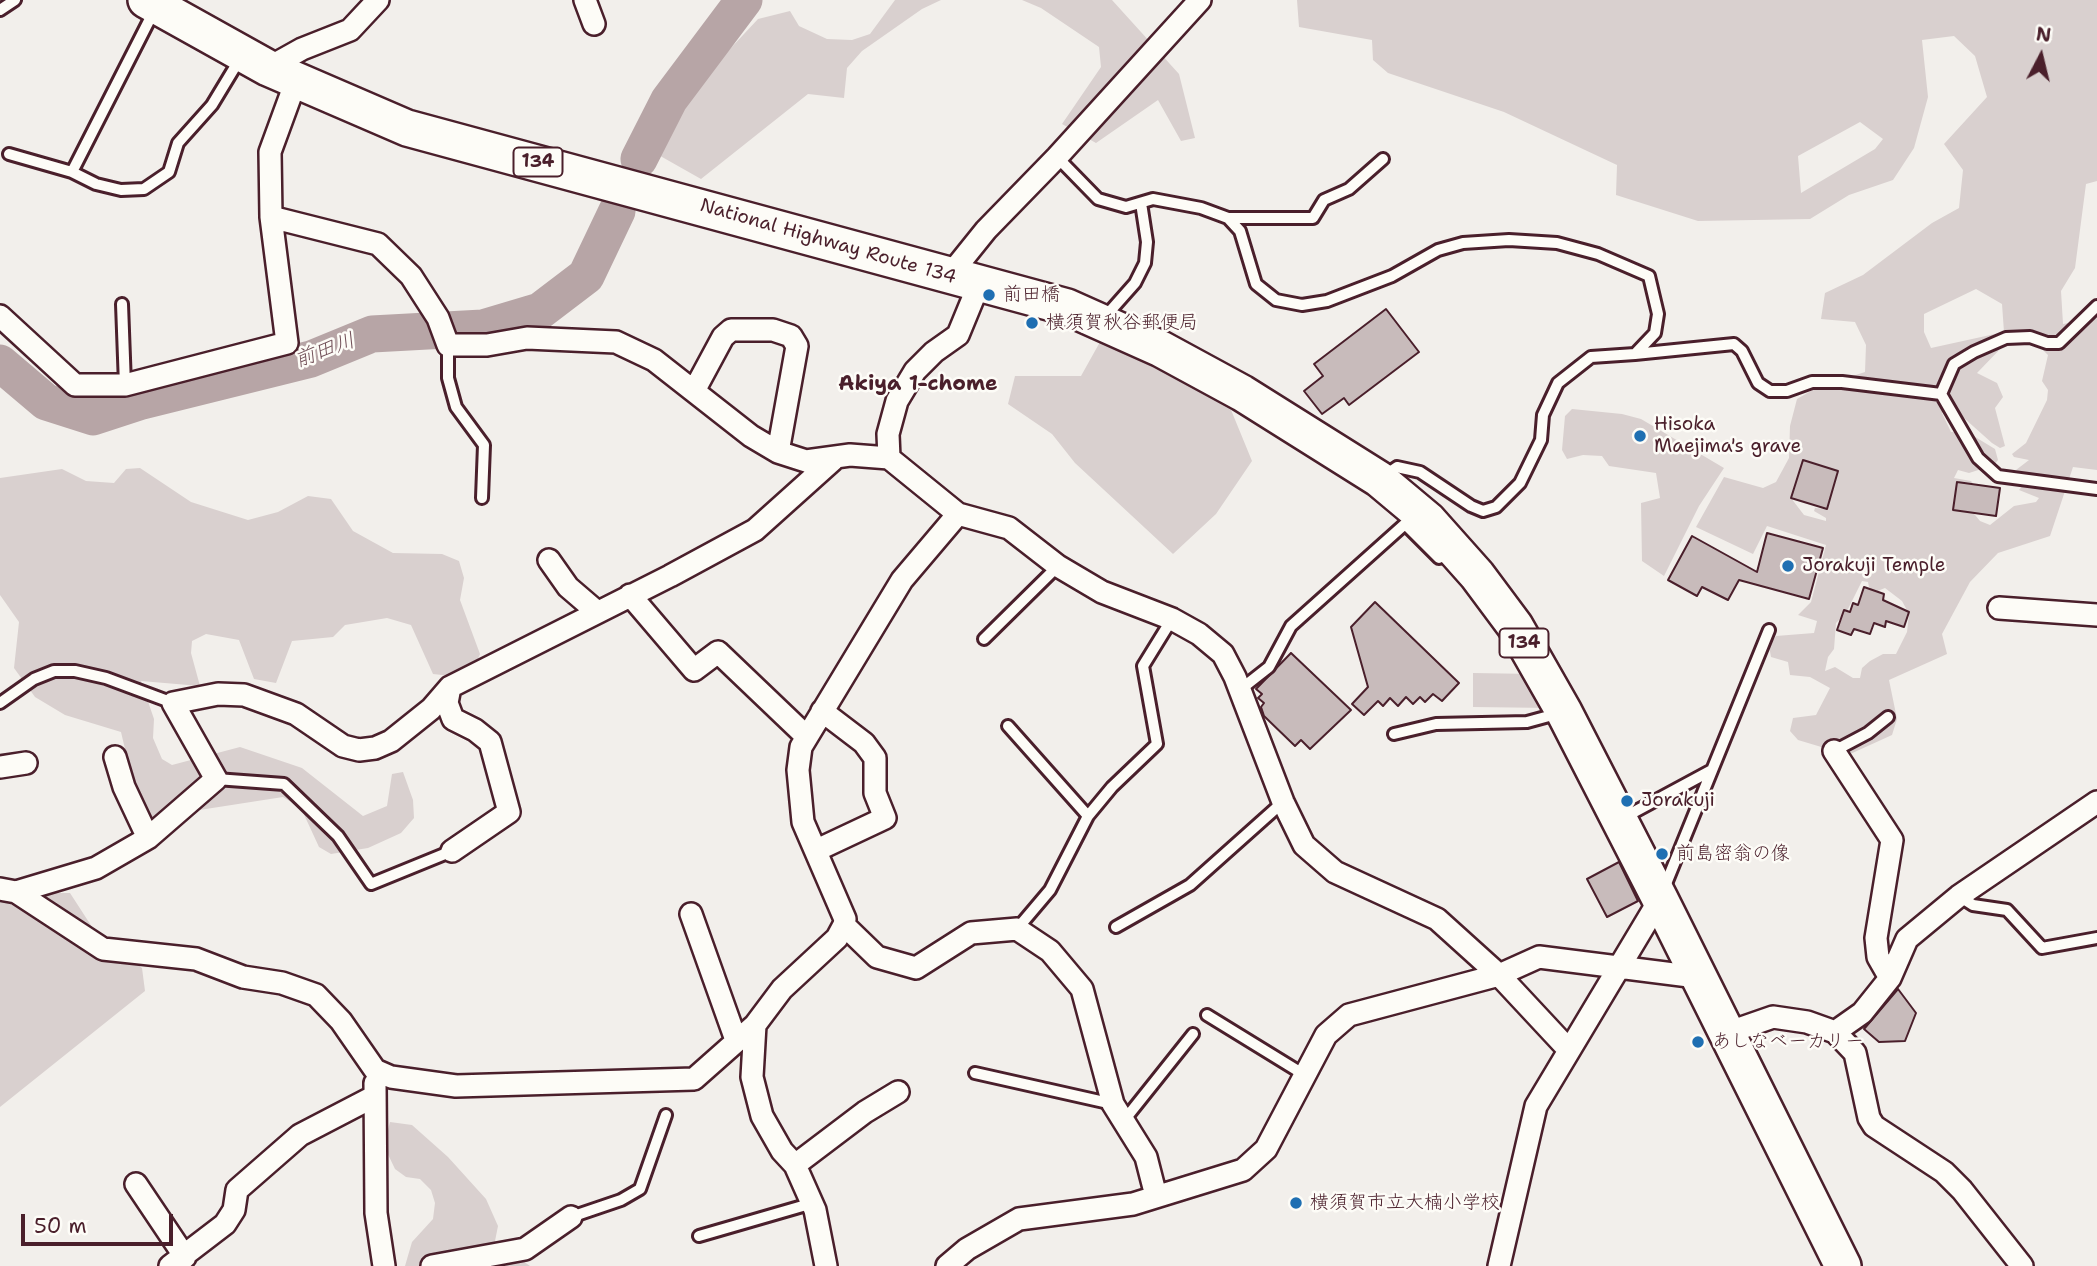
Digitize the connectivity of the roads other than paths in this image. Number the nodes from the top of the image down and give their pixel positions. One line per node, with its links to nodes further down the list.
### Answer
1 (15, 0): 6 (lane)
2 (377, 0): 8 (street)
3 (585, 0): 7 (street)
4 (1200, 0): 10 (street)
5 (151, 3): 8 (highway, National Highway Route 134 / 134); 12 (lane)
6 (0, 10)
7 (594, 24)
8 (269, 68): 12 (lane); 14 (street); 16 (highway, National Highway Route 134 / 134)
9 (9, 154): 12 (lane)
10 (1058, 157): 13 (lane); 16 (street)
11 (1383, 159): 15 (lane)
12 (72, 172)
13 (1141, 203): 15 (lane); 20 (lane)
14 (271, 217): 21 (street); 23 (street)
15 (1227, 218): 22 (lane)
16 (964, 280): 20 (highway, National Highway Route 134 / 134); 27 (street)
17 (122, 304): 23 (lane)
18 (2097, 306): 25 (lane)
19 (0, 316): 23 (street)
20 (1102, 321): 29 (highway, National Highway Route 134 / 134)
21 (449, 345): 24 (street); 31 (lane)
22 (1635, 354): 25 (lane); 29 (lane)
23 (125, 385)
24 (695, 389): 26 (street); 26 (street)
25 (1941, 394): 30 (lane)
26 (778, 452): 28 (street)
27 (889, 458): 28 (street); 32 (street)
28 (833, 460): 36 (street)
29 (1378, 479): 48 (highway, National Highway Route 134 / 134)
30 (2097, 489)
31 (482, 498)
32 (958, 514): 34 (street); 47 (street)
33 (549, 559): 38 (street)
34 (1058, 566): 40 (street); 42 (lane)
35 (1450, 568): 44 (lane)
36 (630, 595): 38 (street); 52 (street)
37 (1999, 608): 39 (street)
38 (596, 611): 43 (street)
39 (2097, 615)
40 (1172, 618): 44 (street); 61 (lane)
41 (1769, 631): 57 (lane)
42 (984, 639)
43 (450, 687): 46 (street); 65 (street)
44 (1241, 689): 60 (street)
45 (0, 703): 46 (lane)
46 (173, 703): 58 (street)
47 (822, 711): 52 (street); 64 (street)
48 (1564, 712): 51 (lane); 62 (highway, National Highway Route 134 / 134)
49 (1888, 717): 53 (lane)
50 (1008, 726): 61 (lane)
51 (1394, 734)
52 (807, 737): 64 (street)
53 (1834, 751): 77 (street)
54 (115, 757): 63 (street)
55 (26, 763): 56 (street)
56 (0, 767)
57 (1712, 770): 62 (lane); 68 (lane)
58 (216, 779): 63 (street); 65 (lane)
59 (2097, 802): 67 (street)
60 (1283, 803): 71 (lane); 75 (street)
61 (1088, 816): 72 (lane)
62 (1617, 821): 68 (highway, National Highway Route 134 / 134)
63 (148, 838): 66 (street)
64 (817, 850): 70 (street)
65 (452, 851)
66 (8, 891): 85 (street)
67 (1959, 896): 73 (lane); 77 (street)
68 (1660, 899): 74 (street); 76 (highway, National Highway Route 134 / 134)
69 (691, 914): 83 (street)
70 (844, 925): 72 (street); 79 (street)
71 (1116, 928)
72 (1017, 929): 90 (street)
73 (2097, 937)
74 (1621, 967): 75 (street); 76 (street); 84 (street)
75 (1499, 975): 84 (street); 87 (street)
76 (1697, 977): 81 (highway, National Highway Route 134 / 134)
77 (1890, 978): 80 (street)
78 (1207, 1015): 87 (lane)
79 (755, 1025): 83 (street); 92 (street)
80 (1835, 1032): 81 (street); 105 (street)
81 (1727, 1033): 104 (highway, National Highway Route 134 / 134)
82 (1193, 1034): 90 (lane)
83 (736, 1040): 85 (street)
84 (1568, 1049): 103 (street)
85 (375, 1070): 89 (street)
86 (975, 1073): 90 (lane)
87 (1303, 1074): 94 (street)
88 (898, 1092): 92 (street)
89 (375, 1096): 98 (street); 99 (street)
90 (1118, 1114): 94 (street)
91 (666, 1115): 96 (lane)
92 (795, 1165): 95 (street)
93 (136, 1184): 98 (street)
94 (1156, 1196): 102 (street)
95 (813, 1203): 97 (lane); 101 (street)
96 (571, 1217): 100 (street)
97 (699, 1236)
98 (178, 1262)
99 (384, 1266)
100 (432, 1266)
101 (827, 1266)
102 (947, 1266)
103 (1499, 1266)
104 (1843, 1266)
105 (2022, 1266)

